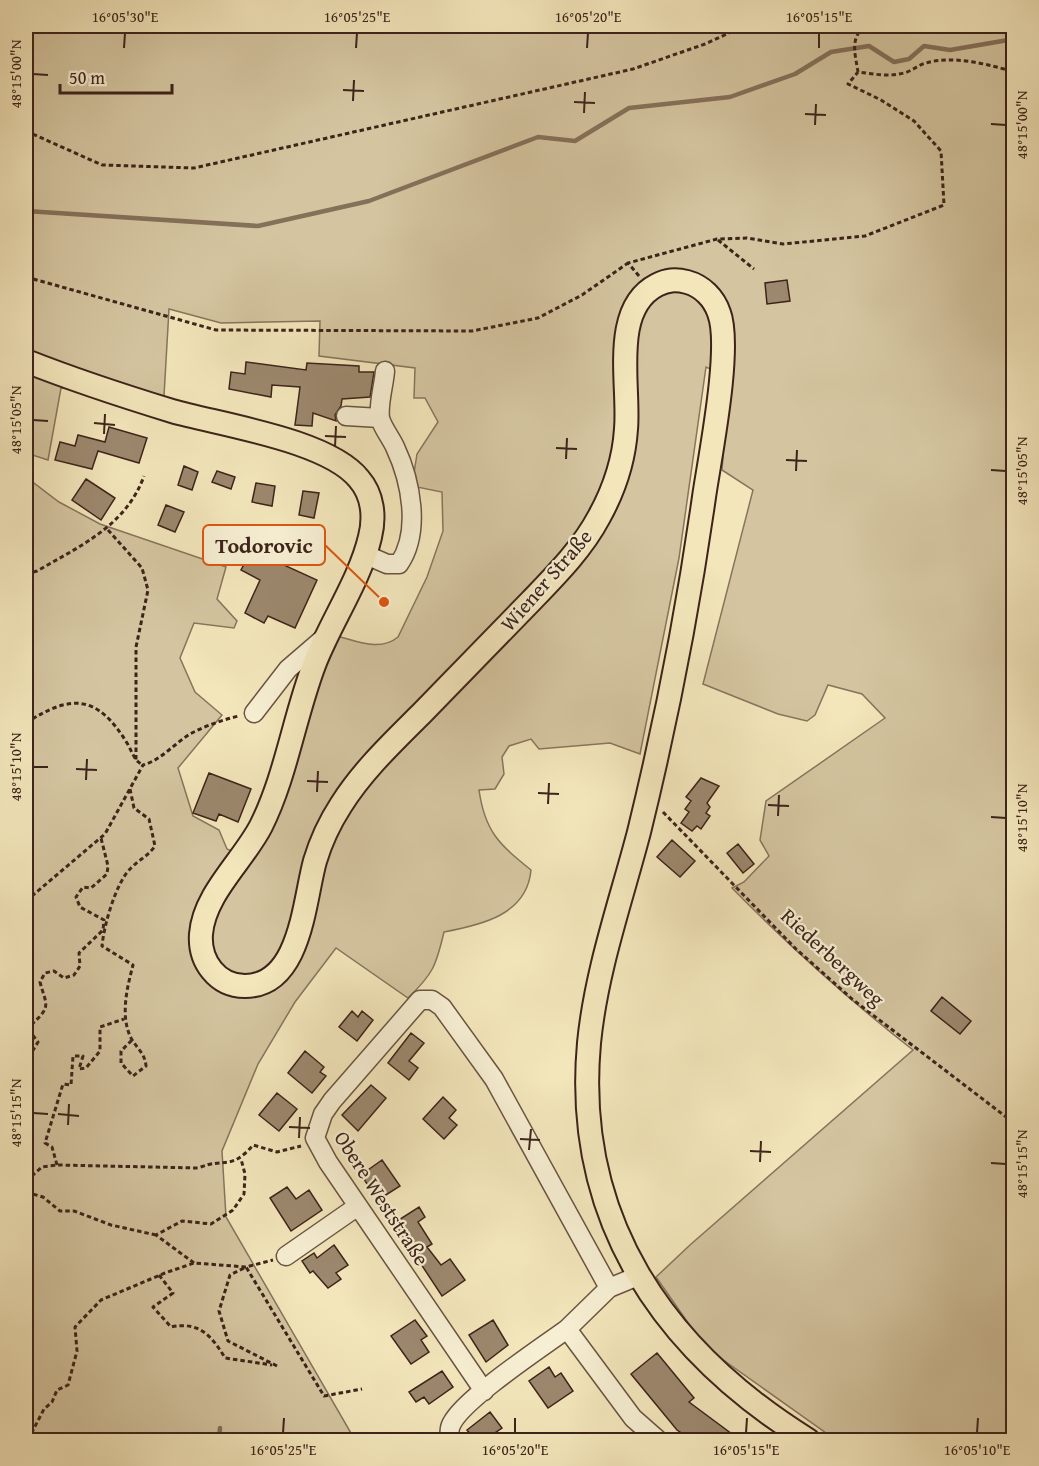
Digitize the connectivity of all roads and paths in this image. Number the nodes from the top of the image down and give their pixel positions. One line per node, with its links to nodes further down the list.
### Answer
1 (744, 26): 5 (path)
2 (864, 26): 3 (path)
3 (858, 72): 4 (path); 6 (path)
4 (1014, 72)
5 (26, 131)
6 (717, 239): 7 (path); 8 (path)
7 (628, 263): 9 (path); 10 (path)
8 (754, 269)
9 (26, 277)
10 (650, 289): 19 (main road, Wiener Straße); 25 (main road)
11 (26, 361): 17 (main road, Wiener Straße)
12 (385, 371): 14 (street)
13 (346, 416): 14 (street)
14 (380, 418): 17 (street)
15 (144, 476): 16 (path)
16 (108, 530): 18 (path); 22 (path)
17 (364, 554): 19 (main road, Wiener Straße)
18 (26, 574)
19 (325, 636): 20 (street)
20 (254, 713): 23 (path)
21 (26, 723): 22 (path)
22 (136, 762): 23 (path)
23 (143, 765): 24 (path)
24 (130, 789): 26 (path); 28 (path)
25 (647, 796): 32 (path, Riederbergweg); 44 (main road)
26 (100, 838): 27 (path); 28 (path)
27 (26, 901)
28 (103, 930): 29 (path); 31 (path)
29 (124, 1019): 30 (path); 35 (path)
30 (132, 1040): 30 (path)
31 (26, 1054)
32 (1014, 1122)
33 (315, 1138): 34 (path); 38 (street, Obere Weststraße); 45 (street, Obere Weststraße)
34 (241, 1159): 35 (path); 39 (path)
35 (57, 1165): 36 (path)
36 (26, 1180)
37 (26, 1192): 39 (path)
38 (358, 1206): 40 (street); 48 (street, Obere Weststraße)
39 (156, 1235): 41 (path)
40 (286, 1256): 42 (path)
41 (194, 1263): 42 (path); 43 (path)
42 (246, 1267): 43 (path); 47 (path)
43 (159, 1275): 49 (path)
44 (638, 1276): 45 (street); 52 (main road)
45 (609, 1288): 46 (street)
46 (567, 1329): 48 (street); 51 (street)
47 (362, 1389)
48 (484, 1391): 50 (street)
49 (28, 1440)
50 (451, 1440)
51 (658, 1440)
52 (808, 1440)

